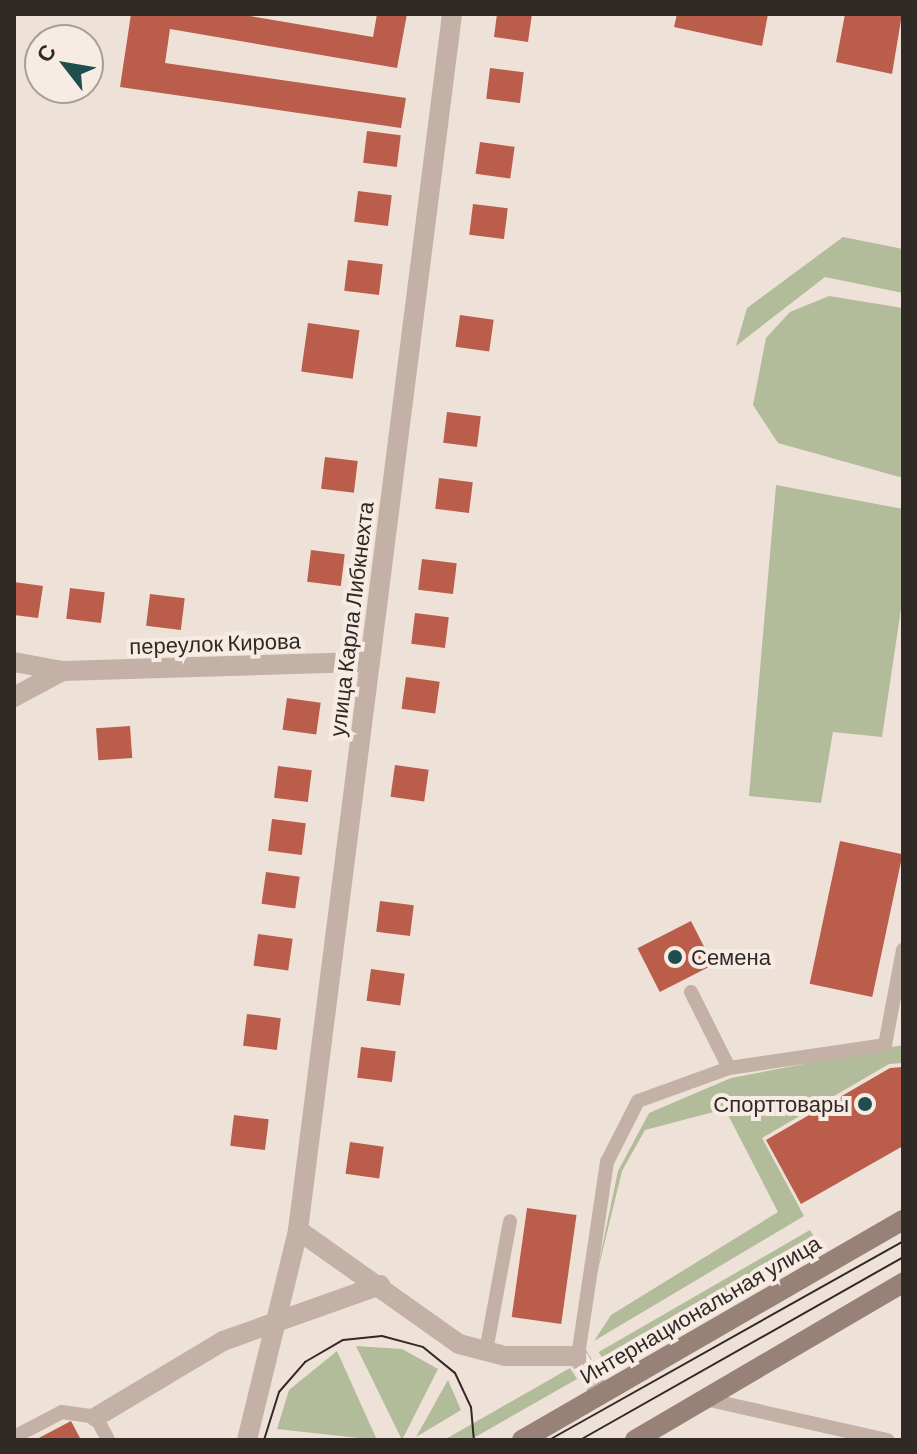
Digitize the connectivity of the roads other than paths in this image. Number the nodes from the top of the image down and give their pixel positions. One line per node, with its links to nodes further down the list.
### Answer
1 (452, 14): 3 (street, улица Карла Либкнехта)
2 (14, 662): 4 (street, переулок Кирова)
3 (370, 662): 4 (street, переулок Кирова); 11 (street, улица Карла Либкнехта)
4 (62, 671): 5 (street, переулок Кирова)
5 (14, 697)
6 (903, 950): 8 (lane)
7 (691, 992): 8 (lane)
8 (729, 1068): 16 (lane)
9 (903, 1220): 17 (main road, Интернациональная улица)
10 (510, 1221): 15 (lane)
11 (298, 1230): 13 (street); 14 (street, улица Карла Либкнехта)
12 (903, 1283): 18 (main road)
13 (380, 1285): 14 (street); 15 (street)
14 (275, 1324): 19 (street); 22 (street, улица Карла Либкнехта)
15 (486, 1351): 16 (street)
16 (578, 1356): 17 (street)
17 (601, 1394): 23 (main road, Интернациональная улица)
18 (705, 1399): 24 (main road); 25 (lane)
19 (96, 1417): 20 (lane); 21 (lane)
20 (14, 1437)
21 (108, 1440)
22 (247, 1440)
23 (522, 1440)
24 (635, 1440)
25 (887, 1440)

